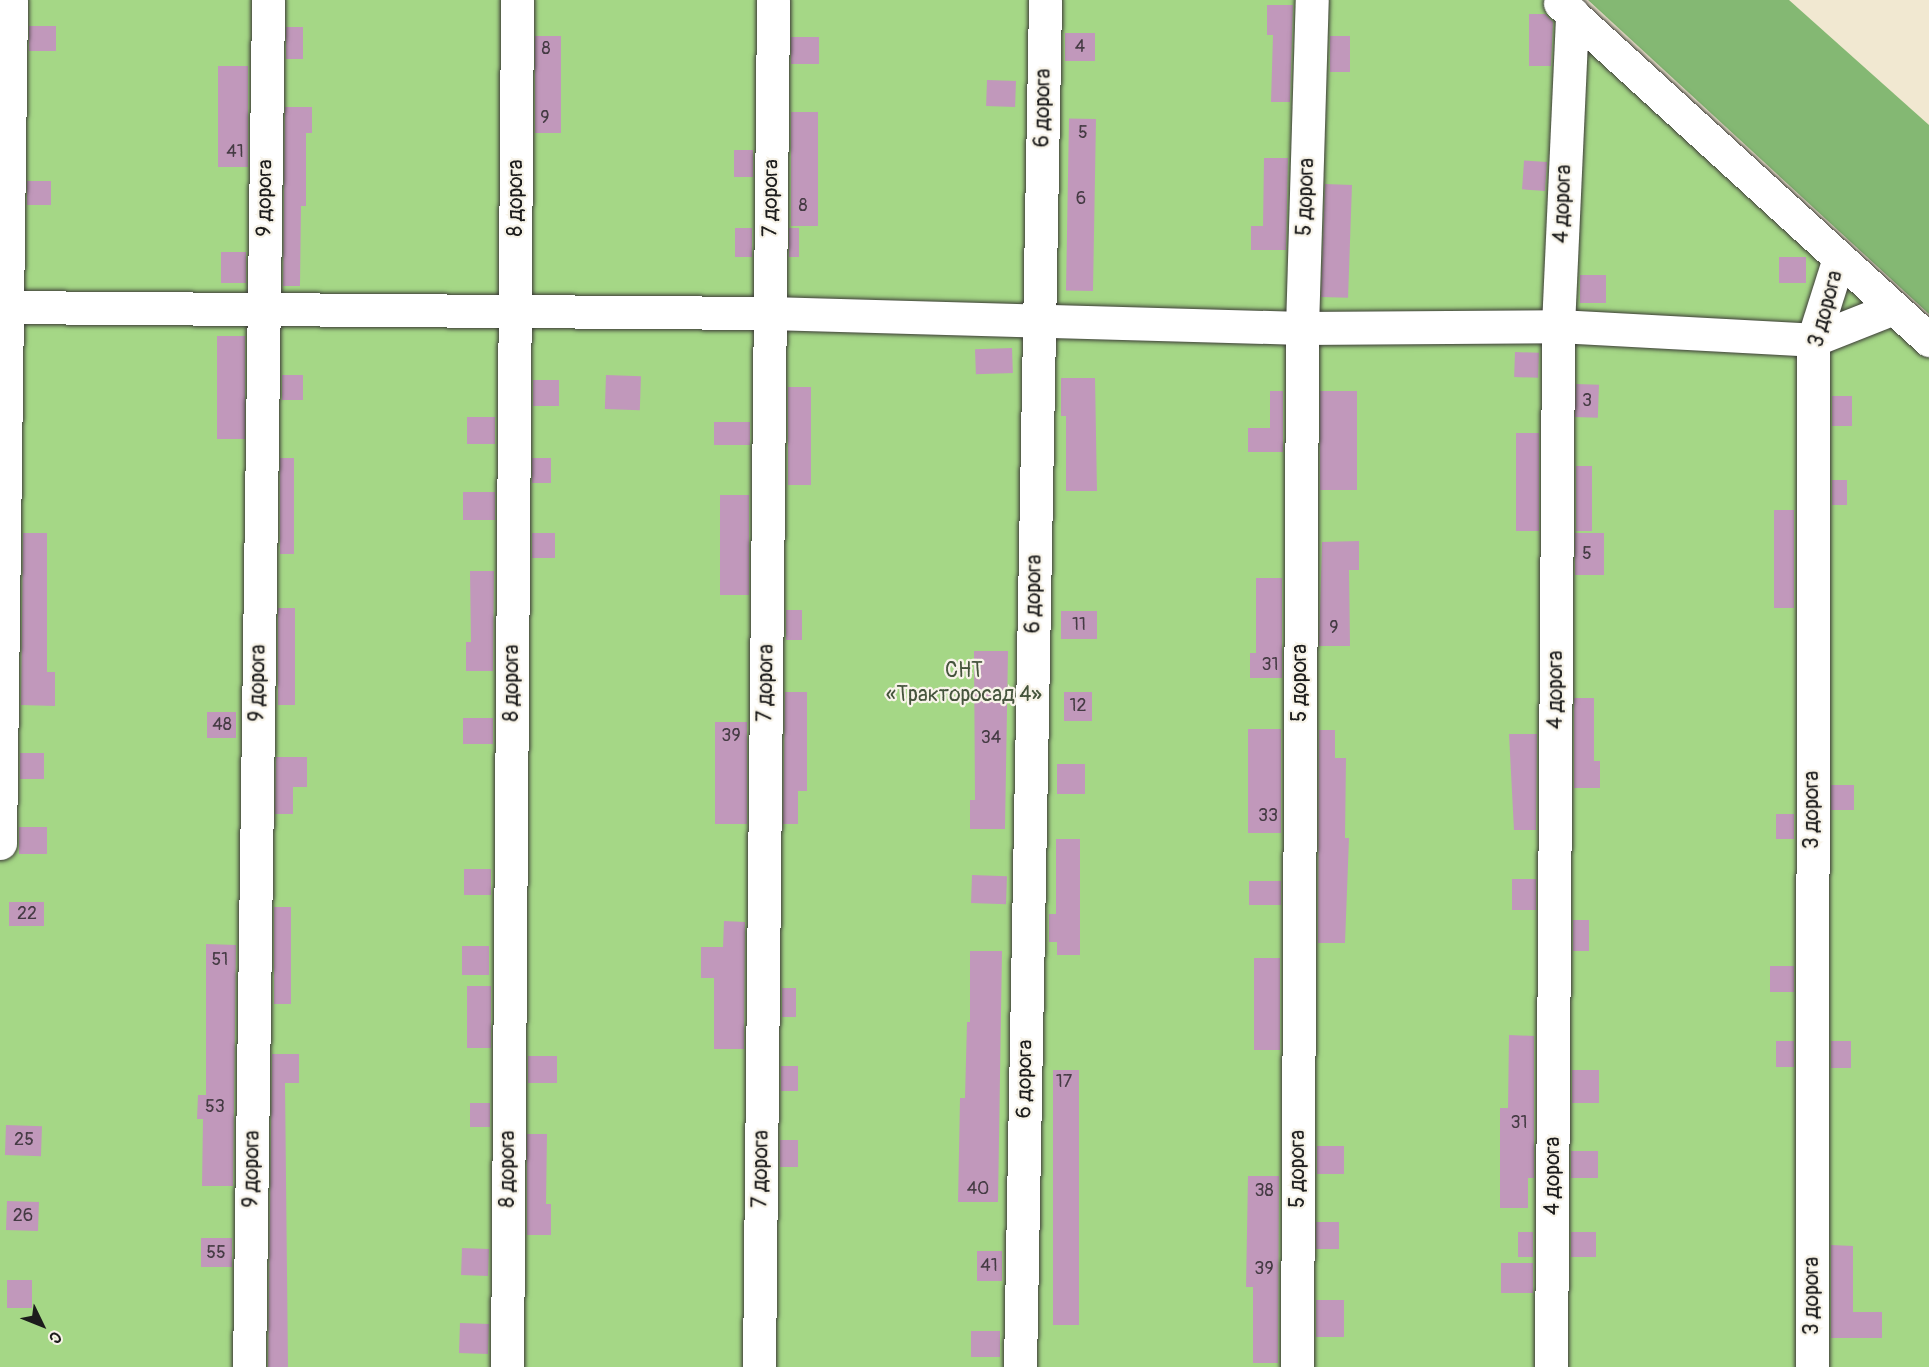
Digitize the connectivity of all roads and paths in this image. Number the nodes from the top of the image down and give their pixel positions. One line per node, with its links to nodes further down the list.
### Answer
1 (11, 0): 9 (street)
2 (268, 0): 10 (street, 9 дорога)
3 (517, 0): 12 (street, 8 дорога)
4 (773, 0): 13 (street, 7 дорога)
5 (1045, 0): 14 (street, 6 дорога)
6 (1312, 0): 16 (street, 5 дорога)
7 (1564, 7): 8 (street); 15 (street, 4 дорога)
8 (1839, 258): 11 (street); 17 (street, 3 дорога)
9 (4, 307): 10 (street); 19 (street)
10 (264, 307): 12 (street); 20 (street, 9 дорога)
11 (1894, 308): 17 (street); 18 (street)
12 (515, 311): 13 (street); 21 (street, 8 дорога)
13 (769, 313): 14 (street); 22 (street, 7 дорога)
14 (1039, 318): 16 (street); 23 (street, 6 дорога)
15 (1558, 326): 16 (street); 17 (street); 25 (street, 4 дорога)
16 (1302, 328): 24 (street, 5 дорога)
17 (1813, 340): 26 (street, 3 дорога)
18 (1929, 340)
19 (0, 843)
20 (249, 1367)
21 (507, 1367)
22 (759, 1367)
23 (1020, 1367)
24 (1297, 1367)
25 (1551, 1367)
26 (1812, 1367)

